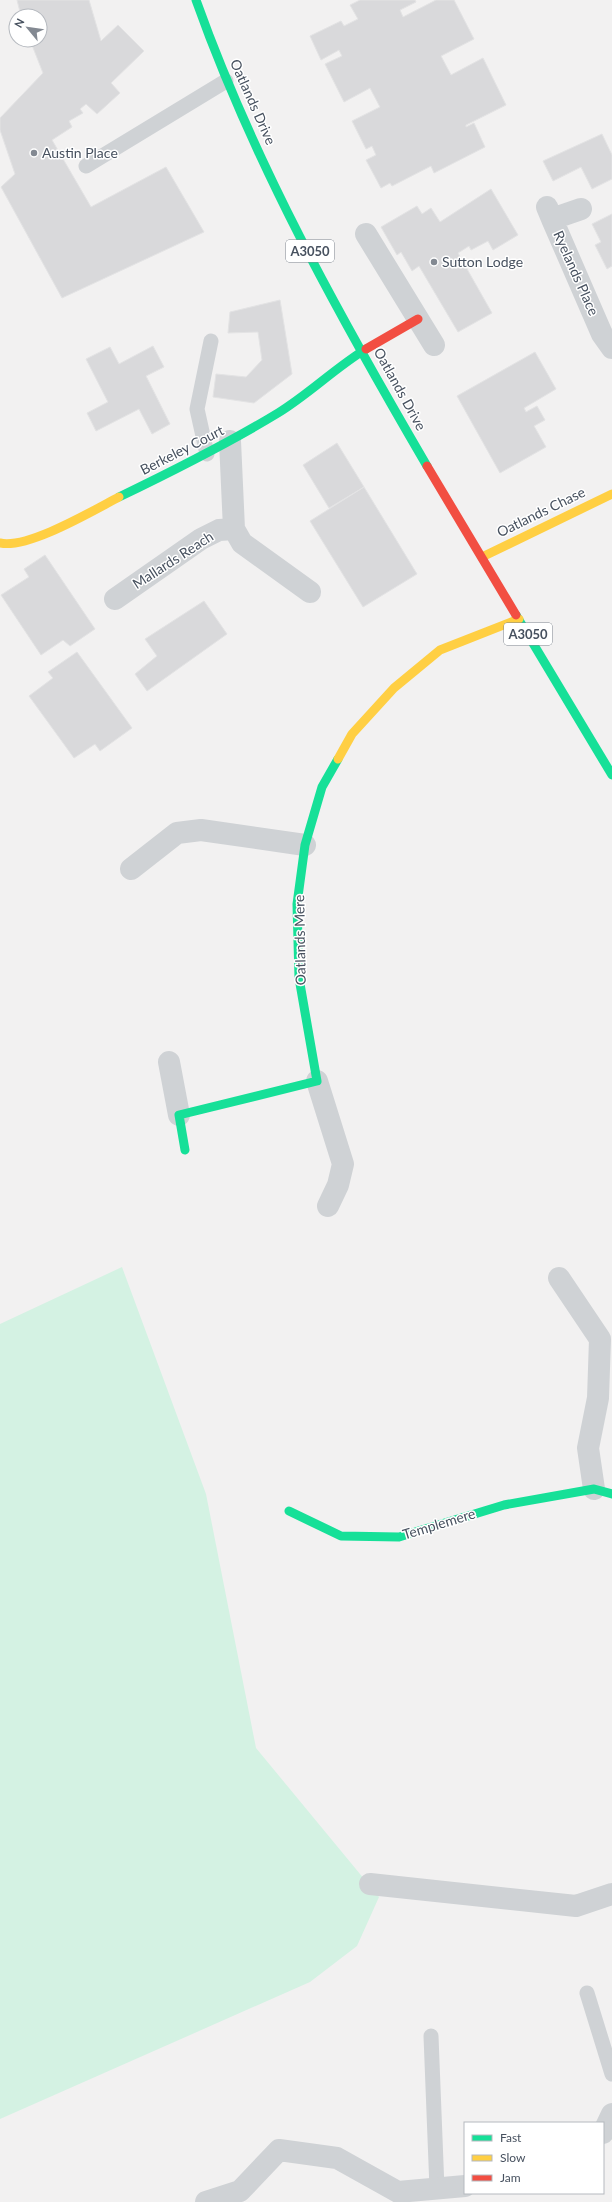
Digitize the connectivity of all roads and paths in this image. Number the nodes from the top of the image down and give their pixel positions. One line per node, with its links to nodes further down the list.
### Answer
1 (196, 0): 2 (street, Oatlands Drive / A3050)
2 (226, 81): 3 (lane); 10 (street, Oatlands Drive / A3050)
3 (86, 166)
4 (581, 210): 9 (street, Ryelands Place)
5 (366, 234): 6 (street)
6 (418, 320): 8 (street); 10 (street, Berkeley Court)
7 (211, 341): 12 (lane)
8 (434, 345)
9 (612, 348)
10 (363, 352): 11 (street, Berkeley Court); 16 (street, Oatlands Drive / A3050)
11 (230, 441): 12 (street, Berkeley Court); 14 (street)
12 (207, 454): 15 (street, Berkeley Court)
13 (612, 494): 16 (street, Oatlands Chase)
14 (234, 529): 17 (street); 18 (street, Mallards Reach)
15 (0, 543)
16 (482, 557): 19 (street, Oatlands Drive / A3050)
17 (310, 592)
18 (115, 599)
19 (519, 619): 20 (street, Oatlands Drive / A3050); 21 (street, Oatlands Mere)
20 (612, 775)
21 (305, 845): 22 (street); 24 (street, Oatlands Mere)
22 (131, 869)
23 (169, 1062): 25 (street)
24 (317, 1081): 25 (street); 27 (street, Oatlands Mere)
25 (179, 1115): 26 (street)
26 (185, 1150)
27 (328, 1206)
28 (560, 1278): 29 (street, Templemere)
29 (603, 1491): 30 (street, Templemere)
30 (289, 1511)
31 (370, 1884): 32 (street)
32 (612, 1894)
33 (587, 1993): 35 (lane)
34 (431, 2036): 39 (lane)
35 (612, 2074)
36 (612, 2114): 37 (street)
37 (604, 2131)
38 (464, 2186): 39 (street)
39 (437, 2189): 40 (street)
40 (206, 2202)

